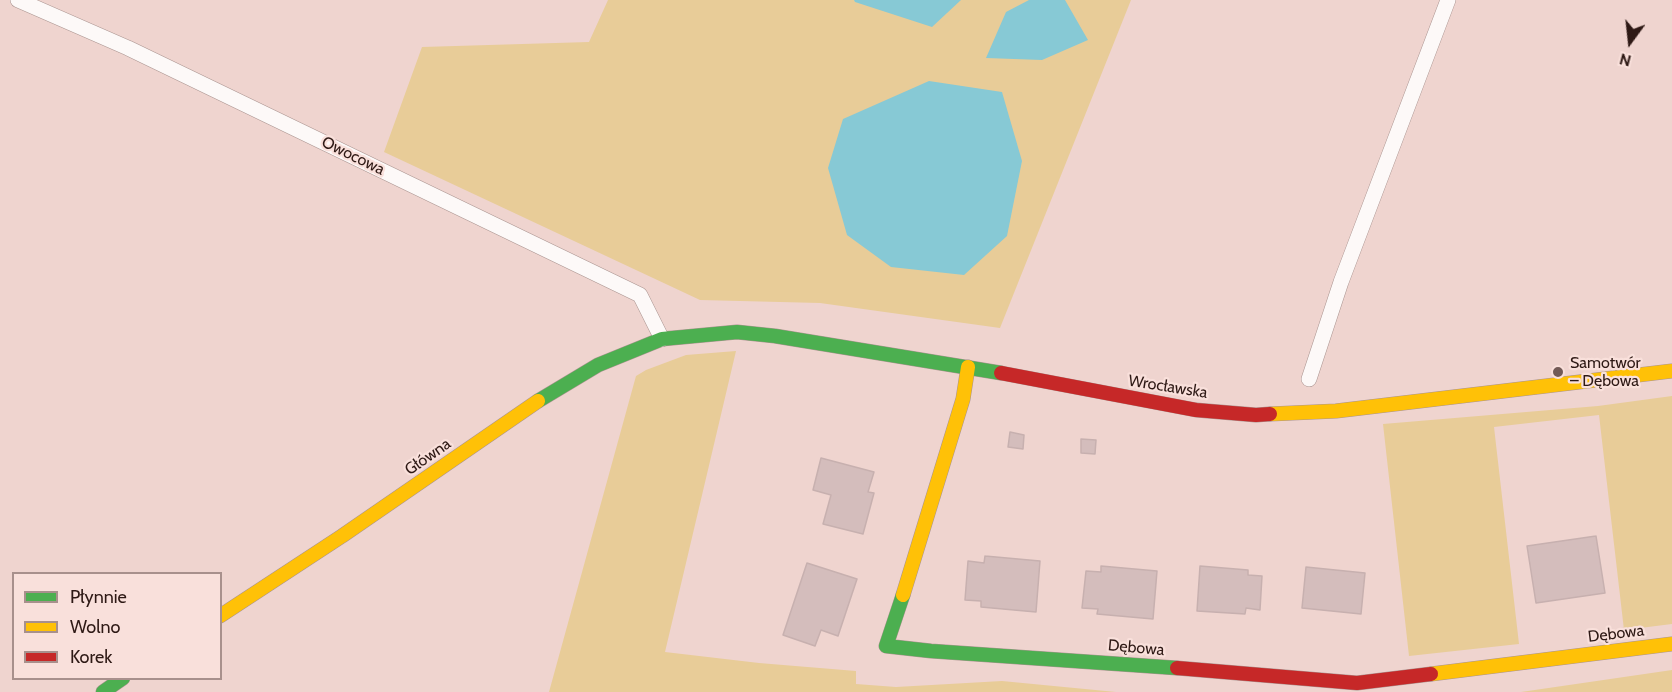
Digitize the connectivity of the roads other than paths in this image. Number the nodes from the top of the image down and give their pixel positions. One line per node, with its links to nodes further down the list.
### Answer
1 (18, 0): 3 (lane, Owocowa)
2 (1449, 0): 6 (lane)
3 (662, 339): 4 (street, Wrocławska); 7 (street, Główna)
4 (968, 367): 5 (street, Wrocławska); 8 (street, Dębowa)
5 (1672, 371)
6 (1309, 379)
7 (222, 615)
8 (1672, 644)
9 (120, 680): 10 (street)
10 (103, 692)

